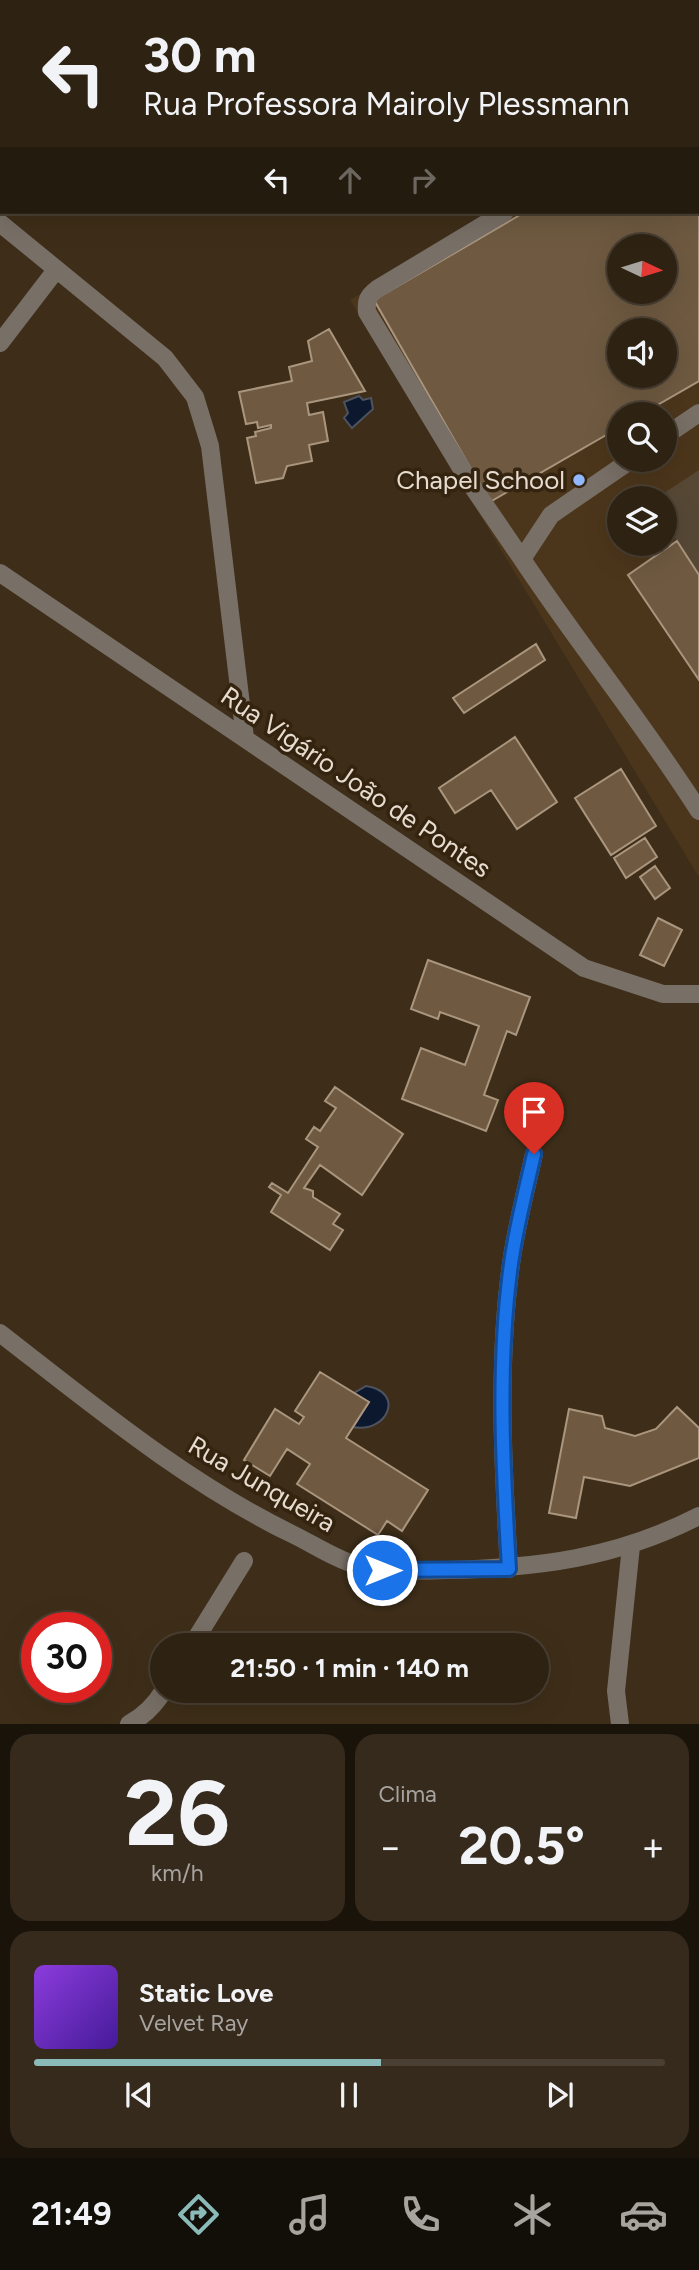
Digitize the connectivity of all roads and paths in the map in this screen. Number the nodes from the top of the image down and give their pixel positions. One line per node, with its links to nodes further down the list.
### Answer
1 (502, 214): 8 (street)
2 (0, 223): 3 (street)
3 (56, 270): 4 (street); 10 (street)
4 (0, 343)
5 (699, 413): 6 (street)
6 (677, 428)
7 (614, 472): 8 (street)
8 (522, 558): 11 (street)
9 (0, 573): 10 (street, Rua Vigário João de Pontes)
10 (245, 738): 12 (street, Rua Vigário João de Pontes)
11 (699, 811)
12 (699, 994)
13 (534, 1154): 18 (street)
14 (0, 1333): 18 (street, Rua Junqueira)
15 (699, 1516): 16 (street, Rua Junqueira)
16 (631, 1546): 18 (street, Rua Junqueira); 22 (street)
17 (244, 1561): 19 (street)
18 (509, 1569)
19 (199, 1633)
20 (156, 1703): 21 (street)
21 (130, 1724)
22 (620, 1724)

